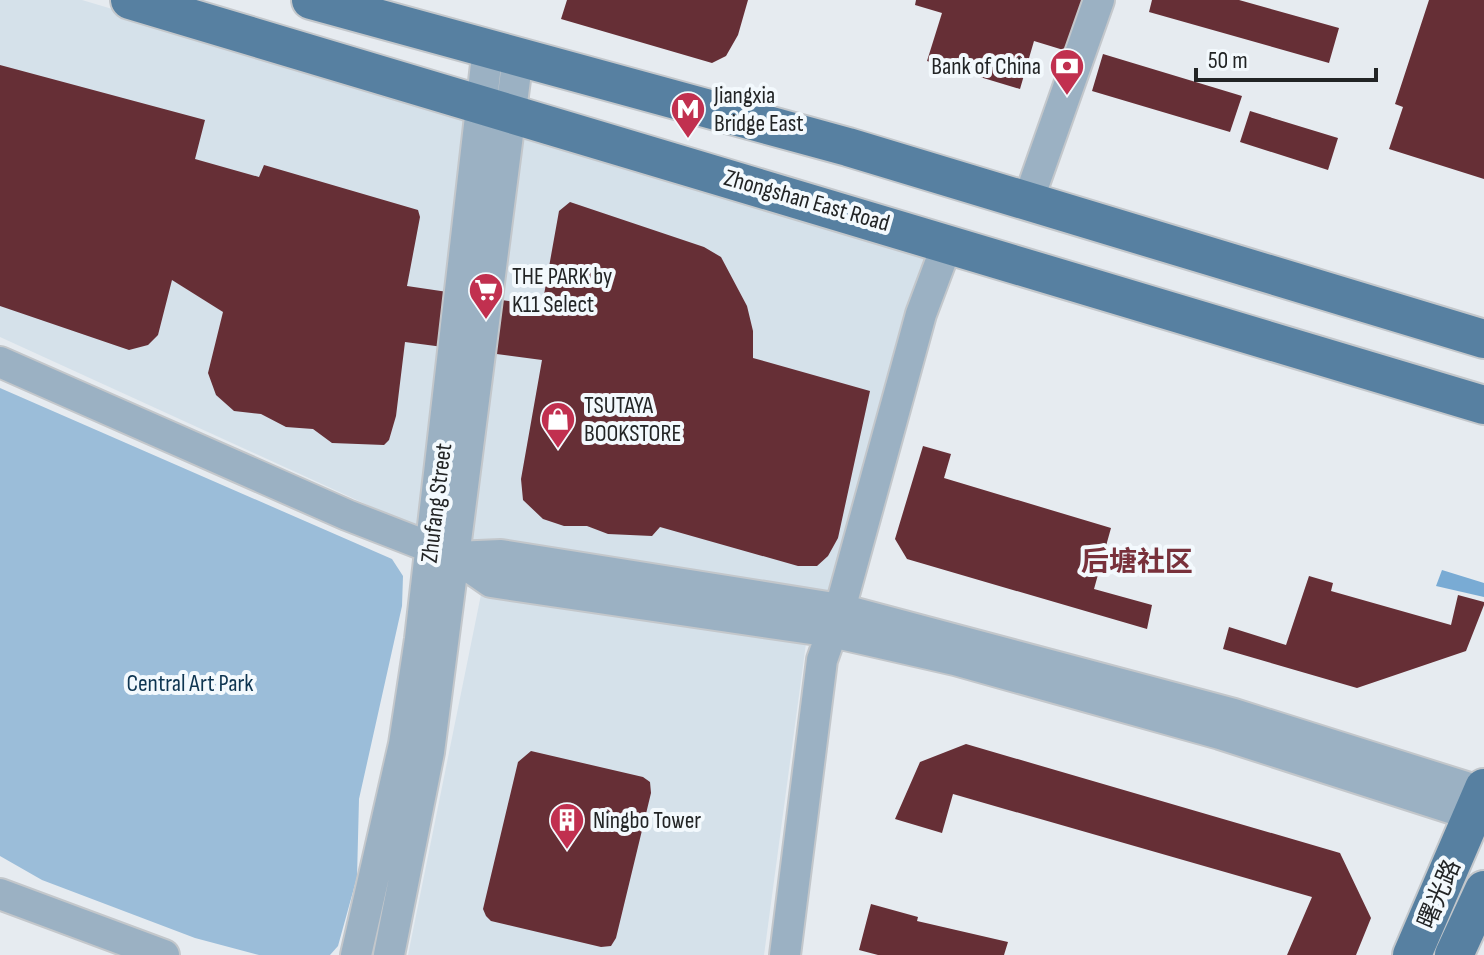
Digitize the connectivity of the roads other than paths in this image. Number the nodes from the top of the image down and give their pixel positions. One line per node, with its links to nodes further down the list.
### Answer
1 (130, 0): 5 (main road, Zhongshan East Road)
2 (311, 0): 4 (main road)
3 (1099, 0): 6 (street)
4 (503, 51): 5 (street, Zhufang Street); 6 (main road)
5 (496, 109): 7 (main road, Zhongshan East Road); 11 (street, Zhufang Street)
6 (1028, 201): 8 (main road)
7 (948, 242): 10 (main road, Zhongshan East Road); 12 (street)
8 (1484, 339)
9 (0, 362): 11 (street)
10 (1484, 405)
11 (443, 553): 12 (street); 17 (street, Zhufang Street); 18 (street, Zhufang Street)
12 (836, 621): 13 (street); 19 (street)
13 (1480, 799): 20 (main road, 曙光路)
14 (1484, 890): 21 (main road)
15 (0, 895): 16 (street)
16 (164, 955)
17 (356, 955)
18 (389, 955)
19 (785, 955)
20 (1412, 955)
21 (1454, 955)

